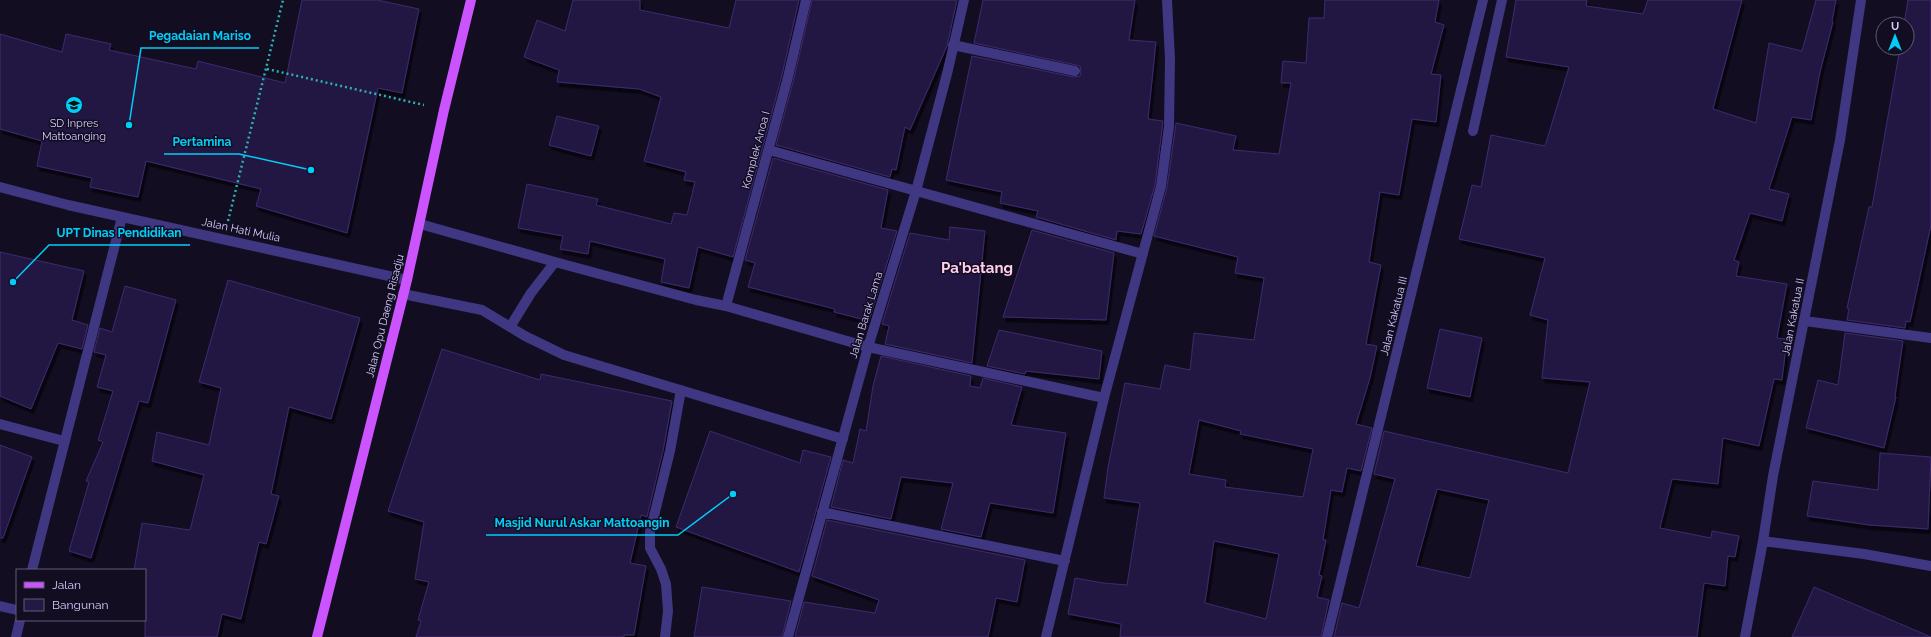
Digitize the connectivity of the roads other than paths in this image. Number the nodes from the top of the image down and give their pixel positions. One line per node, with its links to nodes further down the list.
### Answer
1 (471, 0): 15 (main road, Jalan Opu Daeng Risadju)
2 (806, 0): 11 (street, Komplek Anoa I)
3 (964, 0): 8 (street, Jalan Barak Lama)
4 (1166, 0): 16 (street)
5 (1483, 0): 43 (street, Jalan Kakatua III)
6 (1502, 0): 10 (street)
7 (1861, 0): 21 (street, Jalan Kakatua II)
8 (953, 45): 9 (street); 13 (street, Jalan Barak Lama)
9 (1074, 71)
10 (1473, 131)
11 (769, 150): 13 (street); 20 (street, Komplek Anoa I)
12 (0, 187): 14 (street, Jalan Hati Mulia)
13 (916, 191): 16 (street); 24 (street, Jalan Barak Lama)
14 (122, 217): 18 (street, Jalan Hati Mulia); 29 (street)
15 (420, 224): 17 (street); 18 (main road, Jalan Opu Daeng Risadju)
16 (1143, 254): 26 (street)
17 (555, 262): 20 (street); 22 (street)
18 (407, 280): 19 (main road, Jalan Opu Daeng Risadju)
19 (403, 294): 22 (street); 39 (main road, Jalan Opu Daeng Risadju)
20 (726, 306): 24 (street)
21 (1805, 321): 23 (street); 31 (street, Jalan Kakatua II)
22 (510, 327): 25 (street)
23 (1931, 338)
24 (868, 347): 26 (street); 28 (street, Jalan Barak Lama)
25 (681, 390): 28 (street); 40 (street)
26 (1104, 398): 32 (street)
27 (0, 424): 29 (street)
28 (843, 439): 30 (street, Jalan Barak Lama)
29 (64, 441): 34 (street)
30 (822, 512): 32 (street); 41 (street, Jalan Barak Lama)
31 (1763, 541): 33 (street); 44 (street, Jalan Kakatua II)
32 (1065, 561): 42 (street)
33 (1931, 566)
34 (32, 569)
35 (0, 606): 36 (street)
36 (16, 610)
37 (20, 621): 38 (street)
38 (16, 637)
39 (317, 637)
40 (665, 637)
41 (788, 637)
42 (1046, 637)
43 (1327, 637)
44 (1744, 637)

